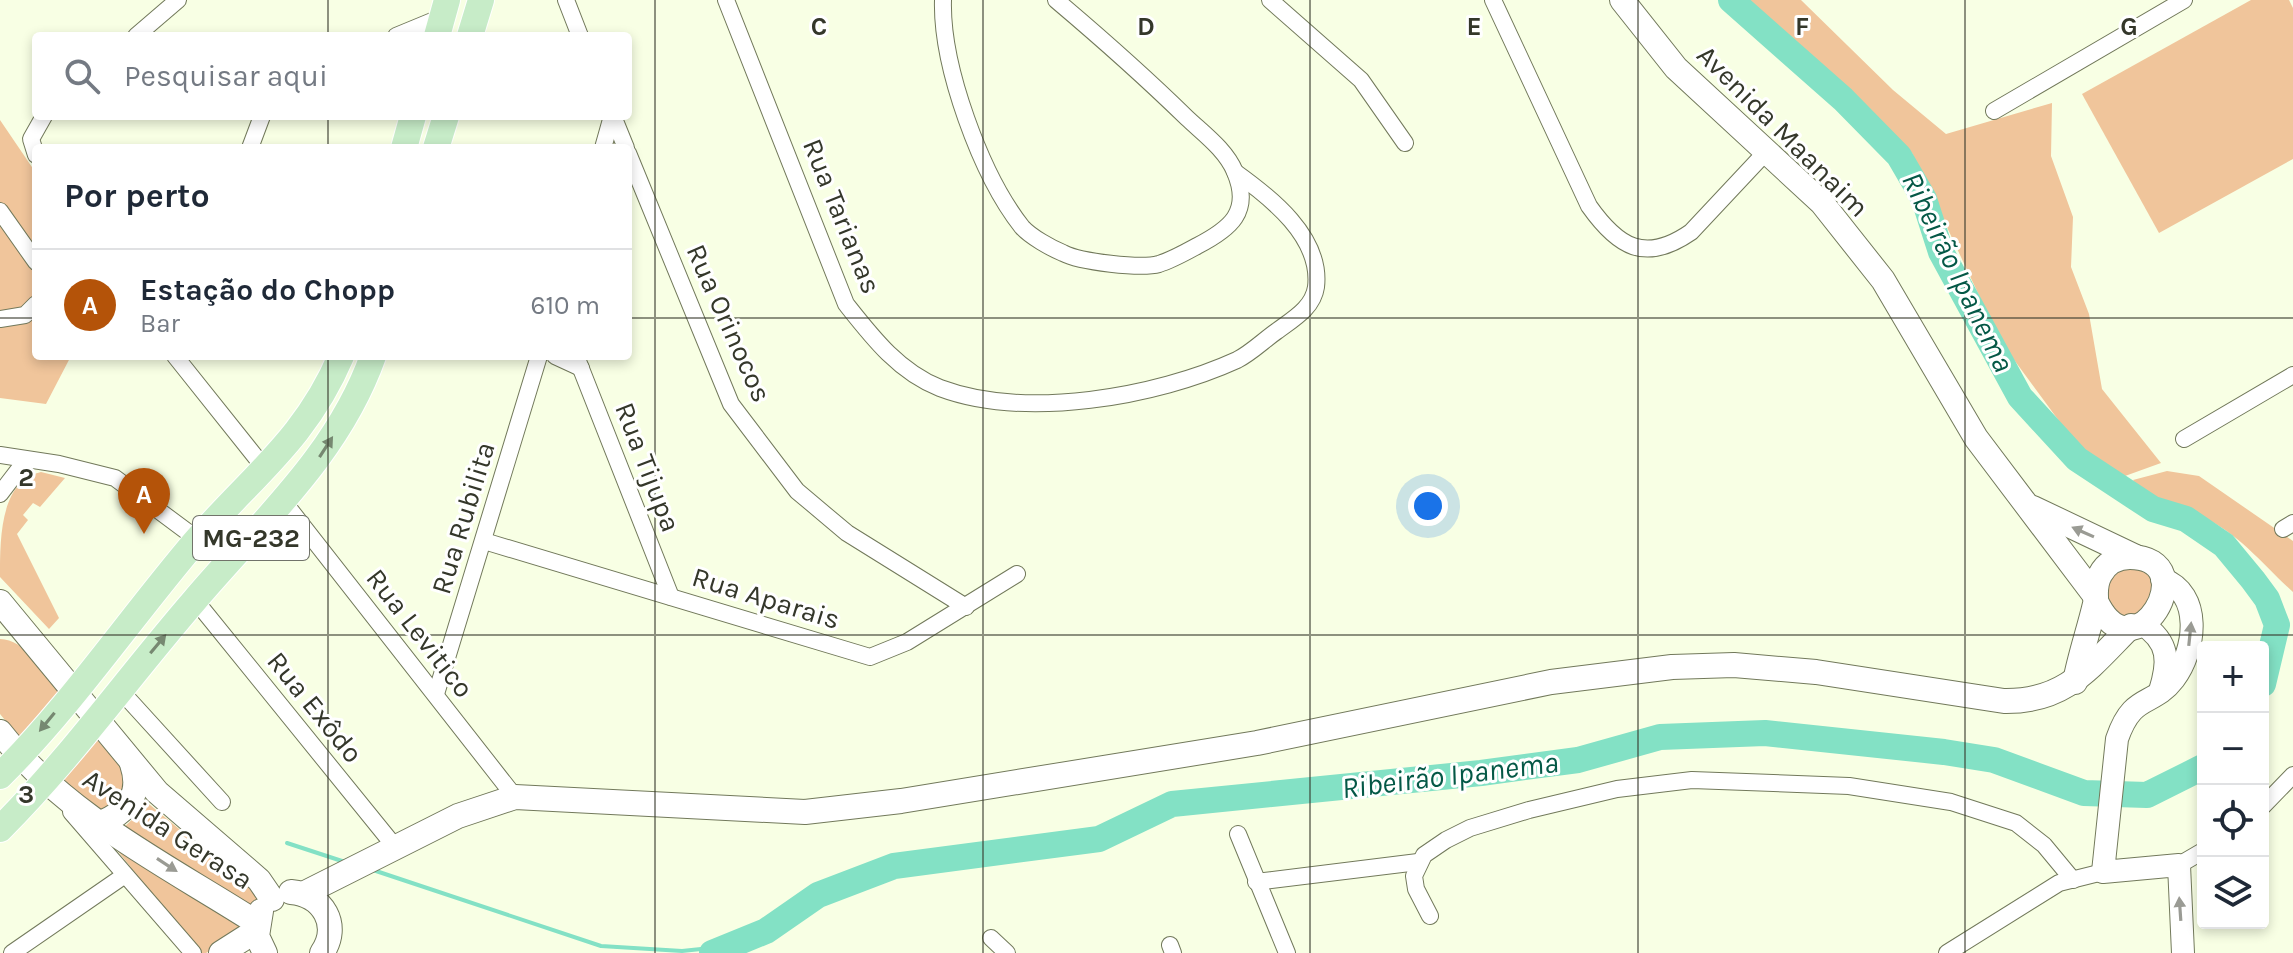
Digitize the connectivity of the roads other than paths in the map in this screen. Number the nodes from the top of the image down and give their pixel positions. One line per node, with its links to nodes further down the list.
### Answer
1 (178, 0): 12 (street)
2 (481, 0): 14 (main road)
3 (566, 0): 15 (street)
4 (726, 0): 32 (street, Rua Tarianas)
5 (943, 0): 32 (street, Rua Tarianas)
6 (1056, 0): 32 (street, Rua Tarianas)
7 (1270, 0): 23 (street)
8 (1493, 0): 30 (street)
9 (1622, 0): 30 (main road, Avenida Maanaim)
10 (2184, 0): 16 (street)
11 (442, 18): 13 (street)
12 (141, 32)
13 (406, 32)
14 (471, 32)
15 (578, 32)
16 (1994, 111)
17 (42, 120): 24 (street)
18 (260, 120): 25 (street)
19 (412, 120): 26 (main road)
20 (445, 120): 27 (main road)
21 (611, 120): 28 (street)
22 (614, 120): 29 (street, Rua Orinocos)
23 (1405, 143)
24 (33, 144)
25 (252, 144)
26 (405, 144)
27 (437, 144)
28 (604, 144)
29 (624, 144)
30 (1766, 152): 49 (main road, Avenida Maanaim)
31 (632, 162): 59 (street, Rua Orinocos)
32 (1235, 172)
33 (0, 211): 34 (street)
34 (32, 256)
35 (32, 308): 36 (street)
36 (0, 319)
37 (181, 360): 46 (street)
38 (339, 360): 46 (main road, MG-232)
39 (371, 360): 48 (main road, MG-232, one-way to 39)
40 (538, 360): 51 (street, Rua Rubilita)
41 (579, 362): 55 (street, Rua Tijupa)
42 (2293, 375): 43 (street)
43 (2184, 439)
44 (0, 455): 45 (street)
45 (26, 460): 47 (street); 50 (street)
46 (266, 470): 50 (main road, MG-232)
47 (0, 494)
48 (284, 502): 57 (main road, MG-232); 67 (street, Rua Levitico)
49 (2031, 507): 52 (main road, Avenida Maanaim, one-way to 49); 56 (main road, Avenida Maanaim)
50 (197, 539): 64 (main road, MG-232)
51 (484, 541): 55 (street, Rua Aparais); 67 (street, Rua Rubilita)
52 (2136, 557): 54 (main road); 56 (main road)
53 (1017, 574): 59 (street, Rua Aparais)
54 (2162, 579): 60 (main road); 66 (street, one-way to 54)
55 (671, 597): 59 (street, Rua Aparais)
56 (2096, 599): 60 (main road); 63 (main road)
57 (195, 600): 65 (main road, MG-232, one-way to 57); 81 (street, Rua Exôdo)
58 (0, 602): 62 (main road)
59 (966, 607)
60 (2136, 625): 63 (main road); 66 (street)
61 (0, 629): 62 (main road)
62 (26, 632): 64 (main road)
63 (2075, 682): 75 (main road)
64 (74, 690): 68 (main road, Avenida Gerasa); 70 (main road, MG-232, one-way to 70)
65 (120, 690): 68 (main road, MG-232); 77 (street)
66 (2159, 692): 85 (street)
67 (436, 694): 75 (street, Rua Levitico)
68 (96, 719): 71 (main road, Avenida Gerasa); 74 (main road, MG-232)
69 (0, 732): 70 (main road)
70 (20, 755): 73 (main road, MG-232); 74 (main road, Avenida Gerasa)
71 (130, 758): 78 (main road); 90 (main road, Avenida Gerasa)
72 (2293, 775): 76 (street)
73 (0, 776)
74 (47, 783): 78 (main road, Avenida Gerasa); 79 (main road, MG-232); 86 (street)
75 (515, 797): 81 (main road)
76 (2269, 800)
77 (222, 802)
78 (101, 823): 92 (main road, Avenida Gerasa, one-way to 92)
79 (0, 829)
80 (1238, 834): 88 (street)
81 (396, 848): 89 (main road)
82 (2197, 854): 84 (street)
83 (1418, 862): 87 (street); 88 (street); 91 (street)
84 (2179, 865): 85 (street); 101 (street, one-way to 84)
85 (2103, 872): 87 (street)
86 (125, 875): 94 (street); 95 (street)
87 (2073, 880): 100 (street)
88 (1256, 882): 99 (street)
89 (303, 894): 90 (main road); 97 (main road)
90 (272, 899): 92 (main road)
91 (1430, 916)
92 (259, 935): 96 (main road)
93 (991, 938): 98 (street)
94 (12, 953)
95 (193, 953)
96 (221, 953)
97 (322, 953)
98 (1007, 953)
99 (1287, 953)
100 (1947, 953)
101 (2183, 953)

